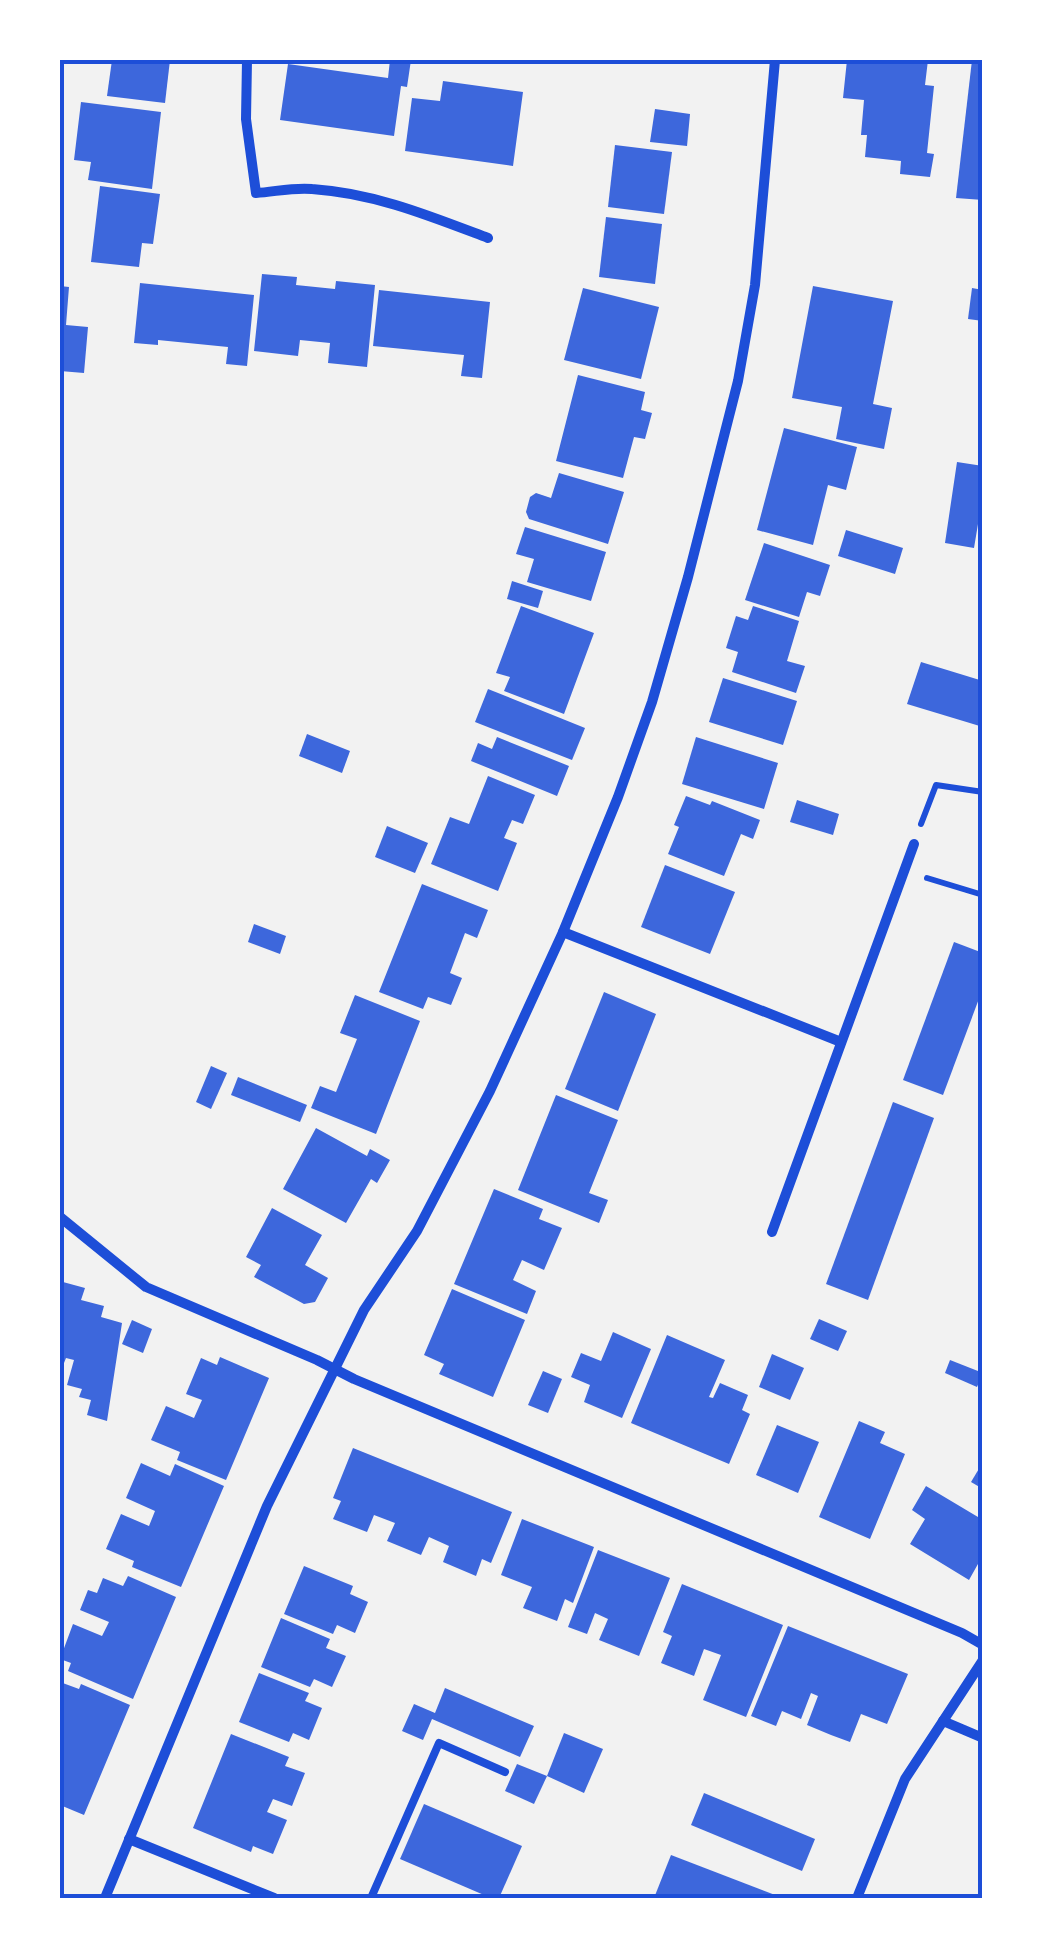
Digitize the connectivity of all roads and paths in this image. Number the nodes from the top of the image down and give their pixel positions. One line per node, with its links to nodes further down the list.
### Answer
1 (247, 60): 3 (street)
2 (775, 60): 8 (street)
3 (488, 238)
4 (983, 792): 5 (path)
5 (914, 844): 6 (street)
6 (905, 871): 7 (path); 9 (street)
7 (983, 895)
8 (563, 932): 9 (street); 12 (street)
9 (841, 1042): 11 (street)
10 (60, 1217): 12 (street)
11 (772, 1232)
12 (336, 1369): 13 (street); 18 (street)
13 (983, 1645)
14 (983, 1660): 15 (street)
15 (943, 1721): 16 (street); 22 (street)
16 (983, 1738)
17 (506, 1772): 21 (lane)
18 (129, 1839): 19 (street); 20 (street)
19 (105, 1898)
20 (274, 1898)
21 (370, 1898)
22 (858, 1898)

